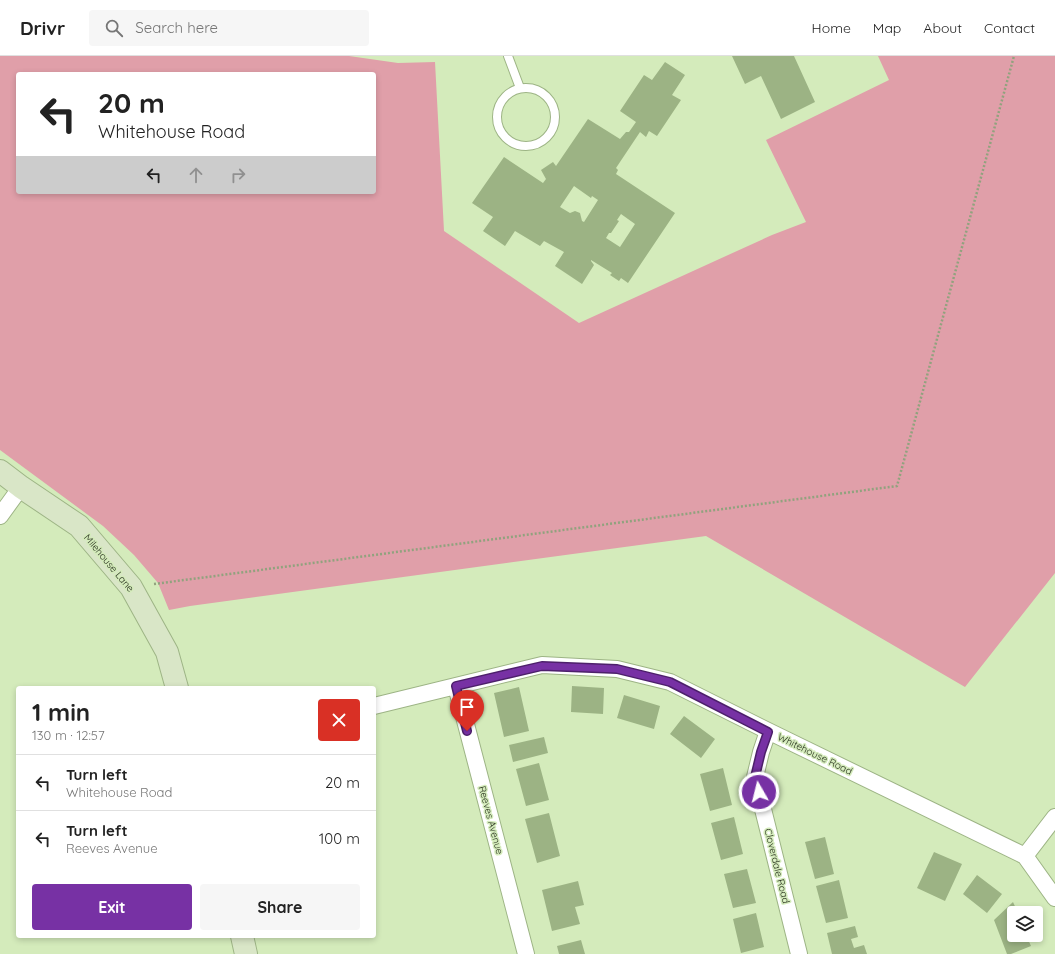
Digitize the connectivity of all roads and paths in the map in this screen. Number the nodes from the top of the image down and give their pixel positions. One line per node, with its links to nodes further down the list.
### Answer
1 (508, 56): 3 (lane)
2 (1014, 56): 7 (path)
3 (520, 88): 3 (lane)
4 (0, 471): 5 (main road, Milehouse Lane)
5 (21, 487): 6 (street); 8 (main road, Milehouse Lane)
6 (0, 516)
7 (153, 584)
8 (176, 686)
9 (456, 686): 10 (street, Whitehouse Road); 11 (street, Whitehouse Road); 17 (street, Reeves Avenue)
10 (376, 706)
11 (768, 732): 13 (street, Whitehouse Road); 18 (street, Cloverdale Road)
12 (1055, 817): 13 (street)
13 (1024, 856): 14 (street, Whitehouse Road)
14 (1055, 898)
15 (242, 938): 16 (main road)
16 (246, 954)
17 (526, 954)
18 (799, 954)

